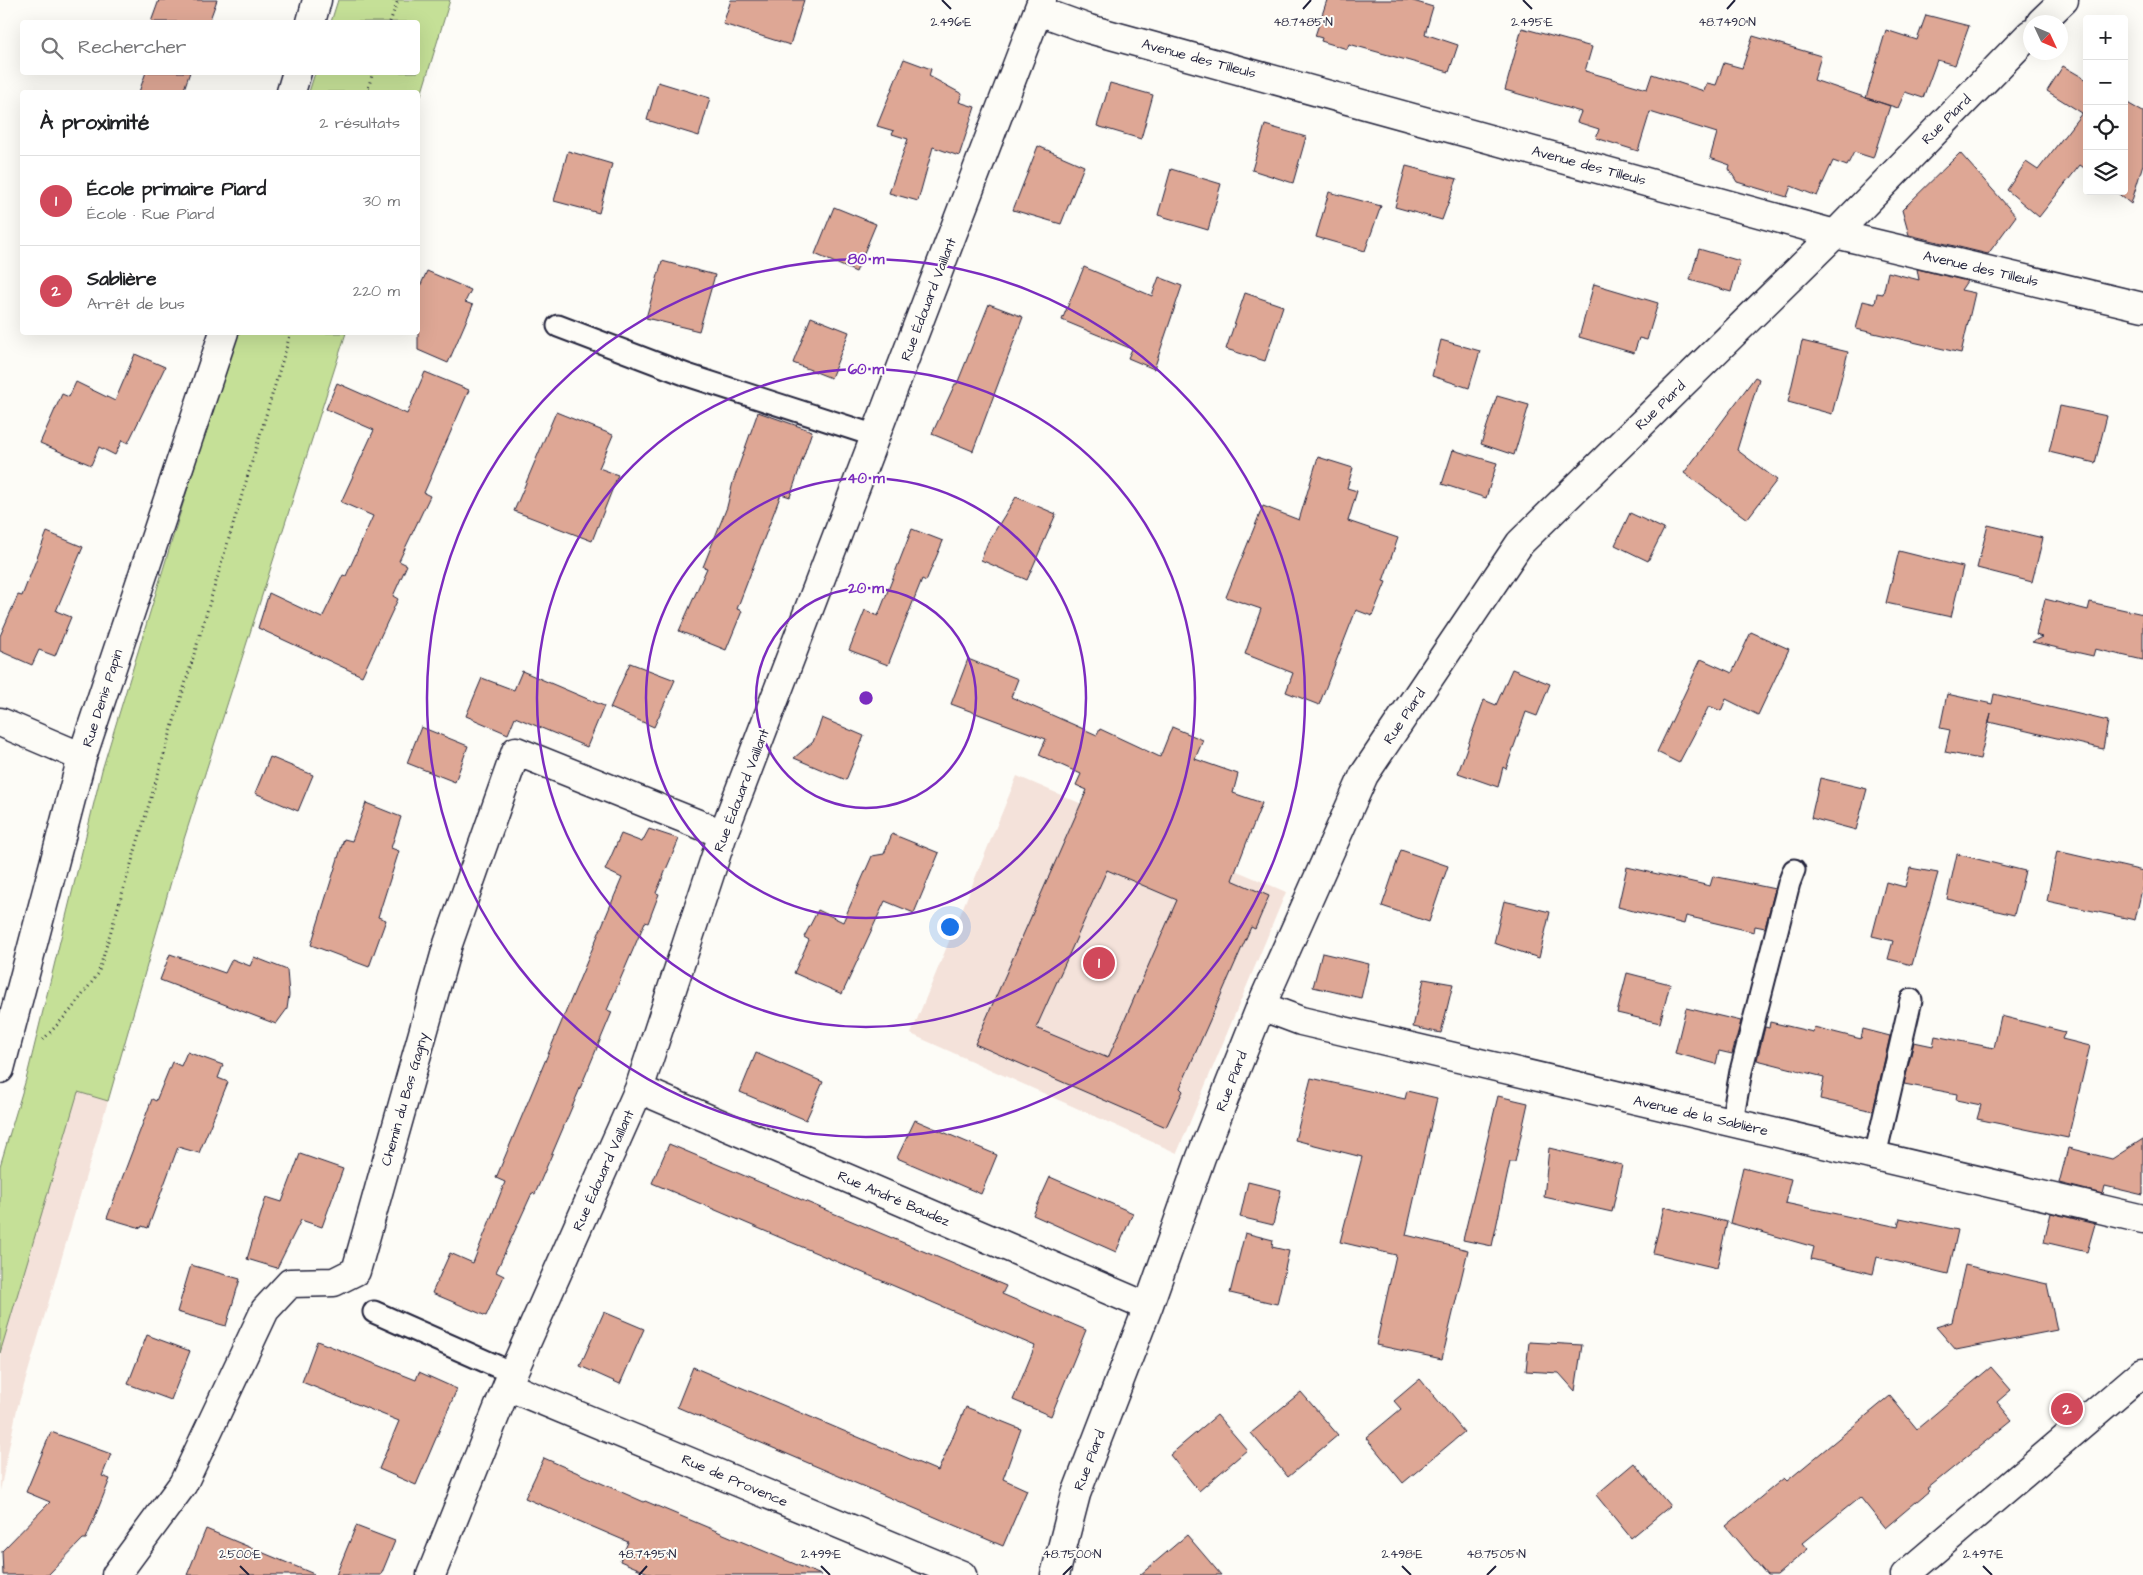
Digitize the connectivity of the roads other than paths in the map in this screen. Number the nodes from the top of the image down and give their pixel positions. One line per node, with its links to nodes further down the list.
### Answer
1 (317, 0): 5 (street)
2 (2064, 0): 4 (street)
3 (1041, 5): 9 (street, Avenue des Tilleuls); 13 (street, Rue Édouard Vaillant)
4 (2048, 15)
5 (312, 20)
6 (2023, 41): 9 (street, Rue Piard)
7 (296, 75): 8 (street)
8 (292, 90)
9 (1835, 234): 10 (street, Avenue des Tilleuls); 19 (street, Rue Piard)
10 (2143, 307)
11 (558, 326): 13 (lane)
12 (223, 335): 15 (street, Rue Denis Papin)
13 (876, 436): 16 (street, Rue Édouard Vaillant)
14 (0, 722): 15 (street)
15 (82, 757): 20 (street, Rue Denis Papin)
16 (723, 834): 21 (street, Rue Édouard Vaillant); 29 (street, Chemin du Bas Gagny)
17 (1794, 870): 22 (lane)
18 (1912, 1000): 23 (lane)
19 (1261, 1006): 22 (street, Avenue de la Sablière); 25 (street, Rue Piard)
20 (3, 1059)
21 (640, 1089): 25 (street, Rue André Baudez); 28 (street, Rue Édouard Vaillant)
22 (1732, 1122): 23 (street, Avenue de la Sablière)
23 (1875, 1156): 24 (street, Avenue de la Sablière)
24 (2143, 1219)
25 (1148, 1307): 32 (street, Rue Piard)
26 (374, 1312): 28 (lane)
27 (2143, 1372): 33 (street)
28 (510, 1379): 30 (street, Rue Édouard Vaillant); 31 (street, Rue de Provence)
29 (116, 1575)
30 (431, 1575)
31 (962, 1575)
32 (1055, 1575)
33 (1905, 1575)

